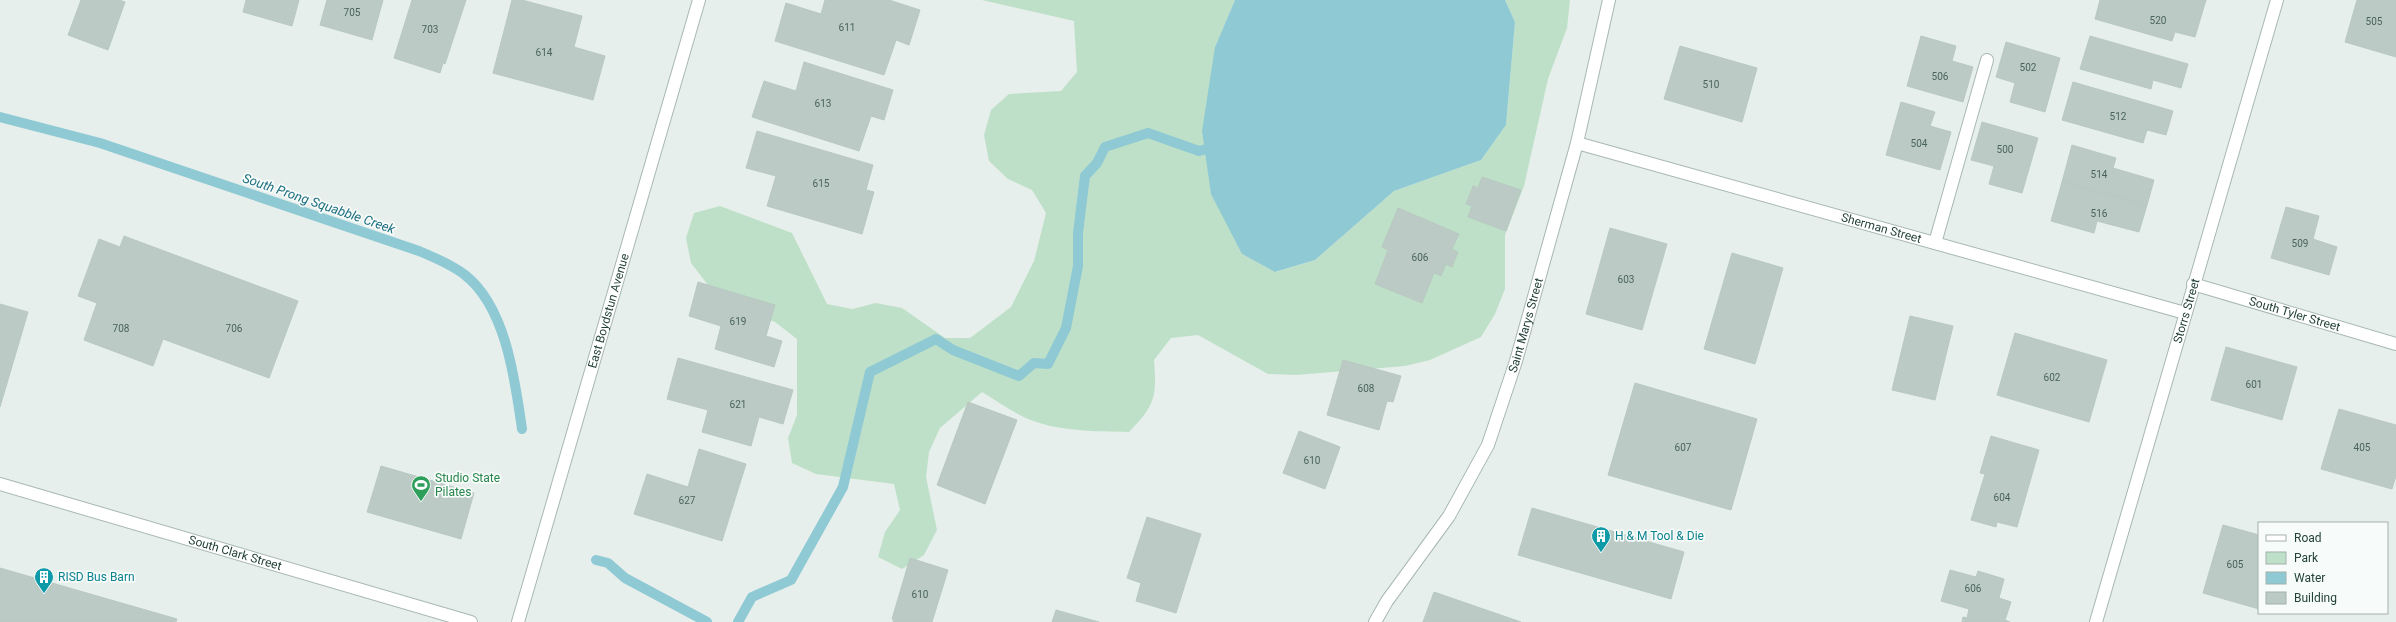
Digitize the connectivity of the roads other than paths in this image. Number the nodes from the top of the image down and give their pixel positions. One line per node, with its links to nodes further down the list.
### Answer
1 (700, 0): 12 (street, East Boydstun Avenue)
2 (1609, 0): 5 (street, Saint Marys Street)
3 (2277, 0): 7 (street, Storrs Street)
4 (1987, 60): 6 (street)
5 (1577, 143): 6 (street, Sherman Street); 13 (street, Saint Marys Street)
6 (1935, 243): 8 (street, Sherman Street)
7 (2193, 284): 8 (street, Storrs Street); 9 (street, South Tyler Street)
8 (2185, 313): 14 (street, Storrs Street)
9 (2396, 344)
10 (0, 484): 11 (street, South Clark Street)
11 (471, 622)
12 (518, 622)
13 (1375, 622)
14 (2096, 622)

